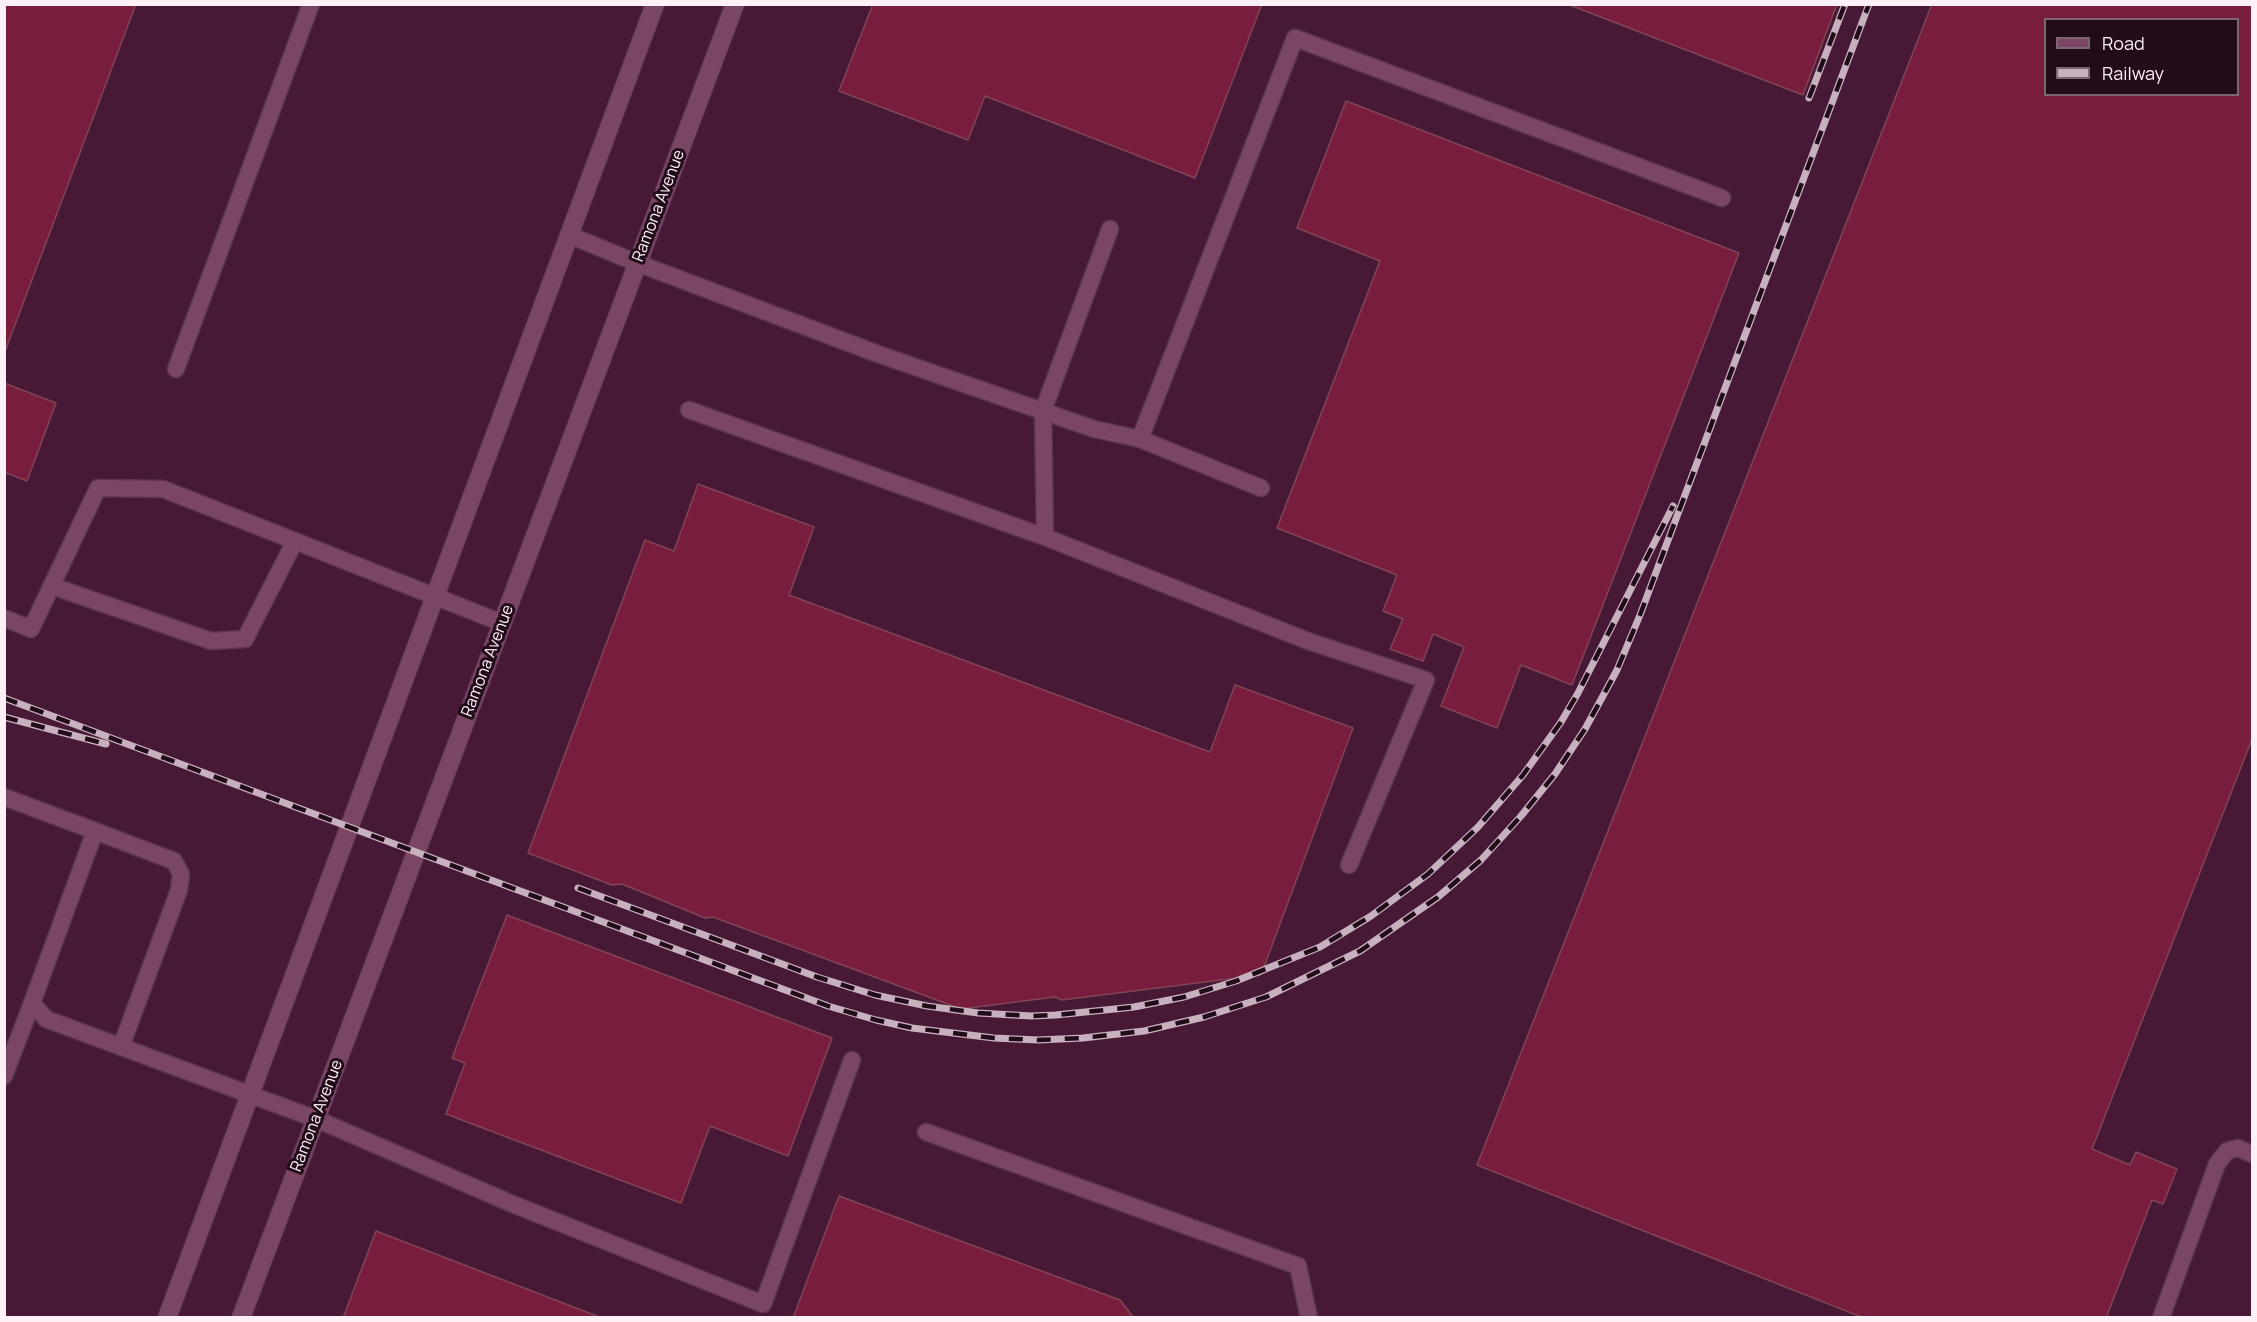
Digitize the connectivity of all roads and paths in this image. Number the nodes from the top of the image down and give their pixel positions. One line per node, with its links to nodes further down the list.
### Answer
1 (311, 4): 8 (lane)
2 (655, 4): 6 (main road)
3 (735, 4): 7 (main road, Ramona Avenue)
4 (1722, 198): 11 (lane)
5 (1110, 229): 10 (lane)
6 (570, 235): 7 (lane); 16 (main road)
7 (638, 263): 10 (lane); 18 (main road, Ramona Avenue)
8 (176, 369)
9 (689, 410): 13 (lane)
10 (1043, 411): 11 (lane); 13 (lane)
11 (1140, 439): 12 (lane)
12 (1261, 488)
13 (1045, 537): 21 (lane)
14 (295, 541): 15 (lane); 15 (lane); 16 (lane)
15 (52, 586): 17 (lane)
16 (434, 596): 18 (lane); 26 (main road)
17 (4, 618)
18 (502, 623): 27 (main road, Ramona Avenue)
19 (4, 797): 20 (lane)
20 (95, 831): 22 (lane); 23 (lane)
21 (1349, 865)
22 (32, 1003): 23 (lane); 25 (lane)
23 (121, 1047): 26 (lane)
24 (852, 1060): 27 (lane)
25 (4, 1076)
26 (250, 1095): 27 (lane); 30 (main road)
27 (316, 1119): 31 (main road, Ramona Avenue)
28 (926, 1132): 32 (lane)
29 (2253, 1154): 33 (lane)
30 (167, 1317)
31 (241, 1317)
32 (1309, 1317)
33 (2161, 1317)

